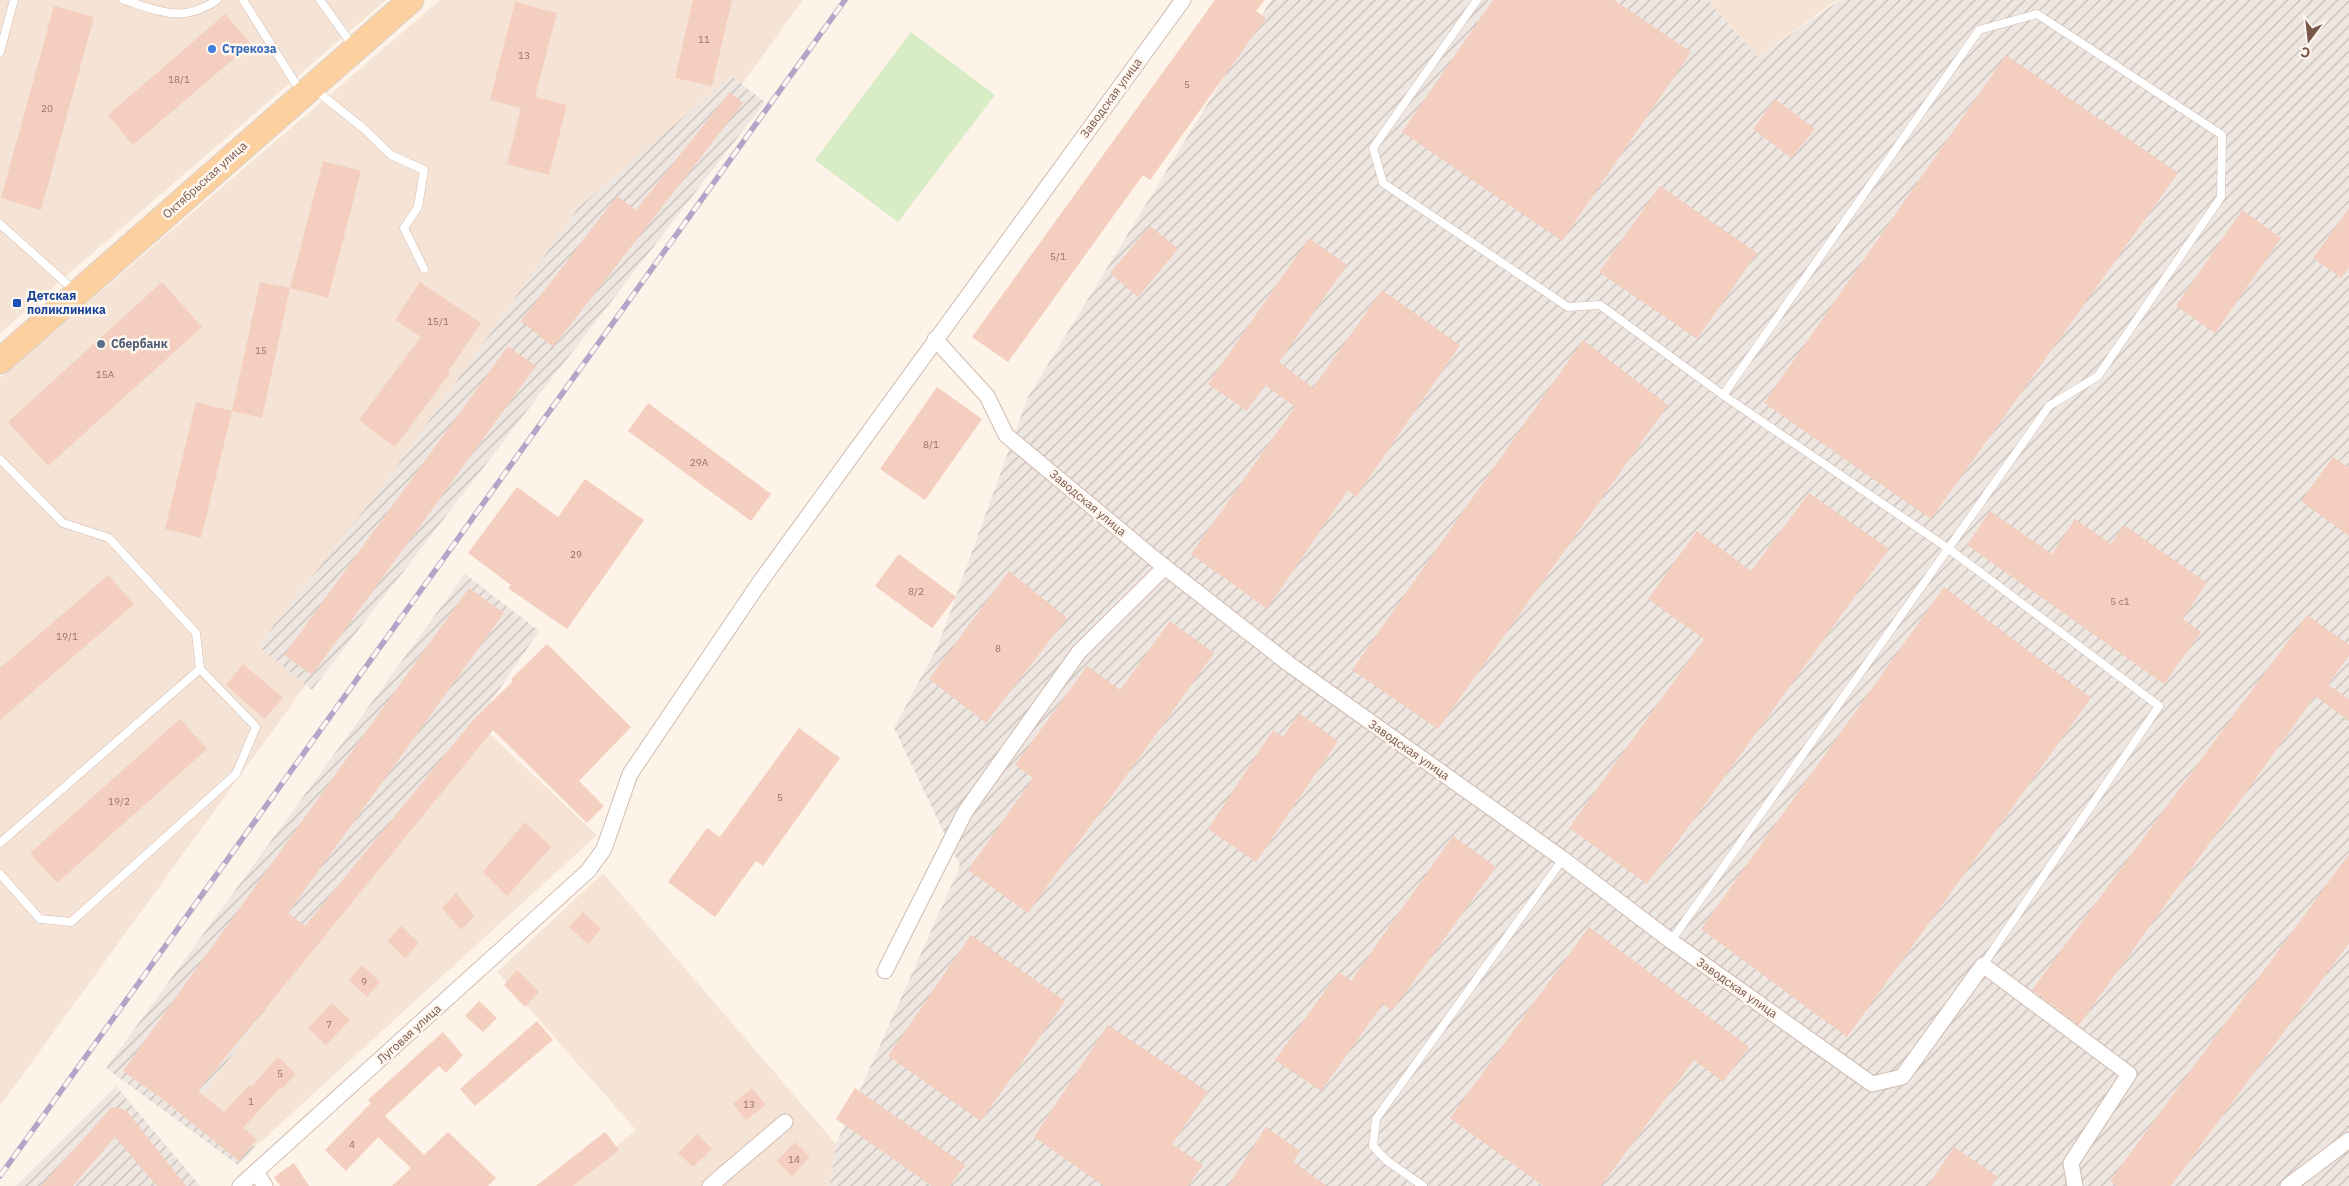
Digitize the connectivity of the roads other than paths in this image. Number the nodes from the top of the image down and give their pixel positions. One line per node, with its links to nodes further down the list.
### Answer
1 (14, 0): 10 (lane)
2 (124, 0): 3 (lane)
3 (217, 0)
4 (243, 0): 11 (lane)
5 (320, 0): 9 (lane)
6 (410, 0): 9 (main road, Октябрьская улица)
7 (1183, 0): 15 (street, Заводская улица)
8 (1477, 0): 17 (lane)
9 (354, 48): 11 (main road, Октябрьская улица)
10 (0, 52)
11 (306, 90): 13 (lane); 14 (main road, Октябрьская улица)
12 (0, 224): 14 (lane)
13 (424, 269)
14 (78, 293): 16 (main road, Октябрьская улица)
15 (935, 339): 20 (street, Заводская улица); 30 (street, Луговая улица)
16 (0, 361)
17 (1723, 395): 19 (lane); 19 (lane)
18 (0, 459): 21 (lane)
19 (1949, 549): 25 (lane); 26 (lane)
20 (1165, 567): 23 (street, Заводская улица); 27 (street)
21 (200, 669): 22 (lane); 24 (lane)
22 (0, 843)
23 (1563, 859): 25 (street, Заводская улица); 34 (lane)
24 (0, 874)
25 (1671, 941): 26 (street, Заводская улица)
26 (1983, 965): 35 (street)
27 (884, 971)
28 (785, 1122): 33 (street)
29 (2349, 1140): 36 (street)
30 (256, 1172): 31 (street, Луговая улица); 32 (street)
31 (240, 1186)
32 (265, 1186)
33 (710, 1186)
34 (1423, 1186)
35 (2076, 1186)
36 (2288, 1186)

